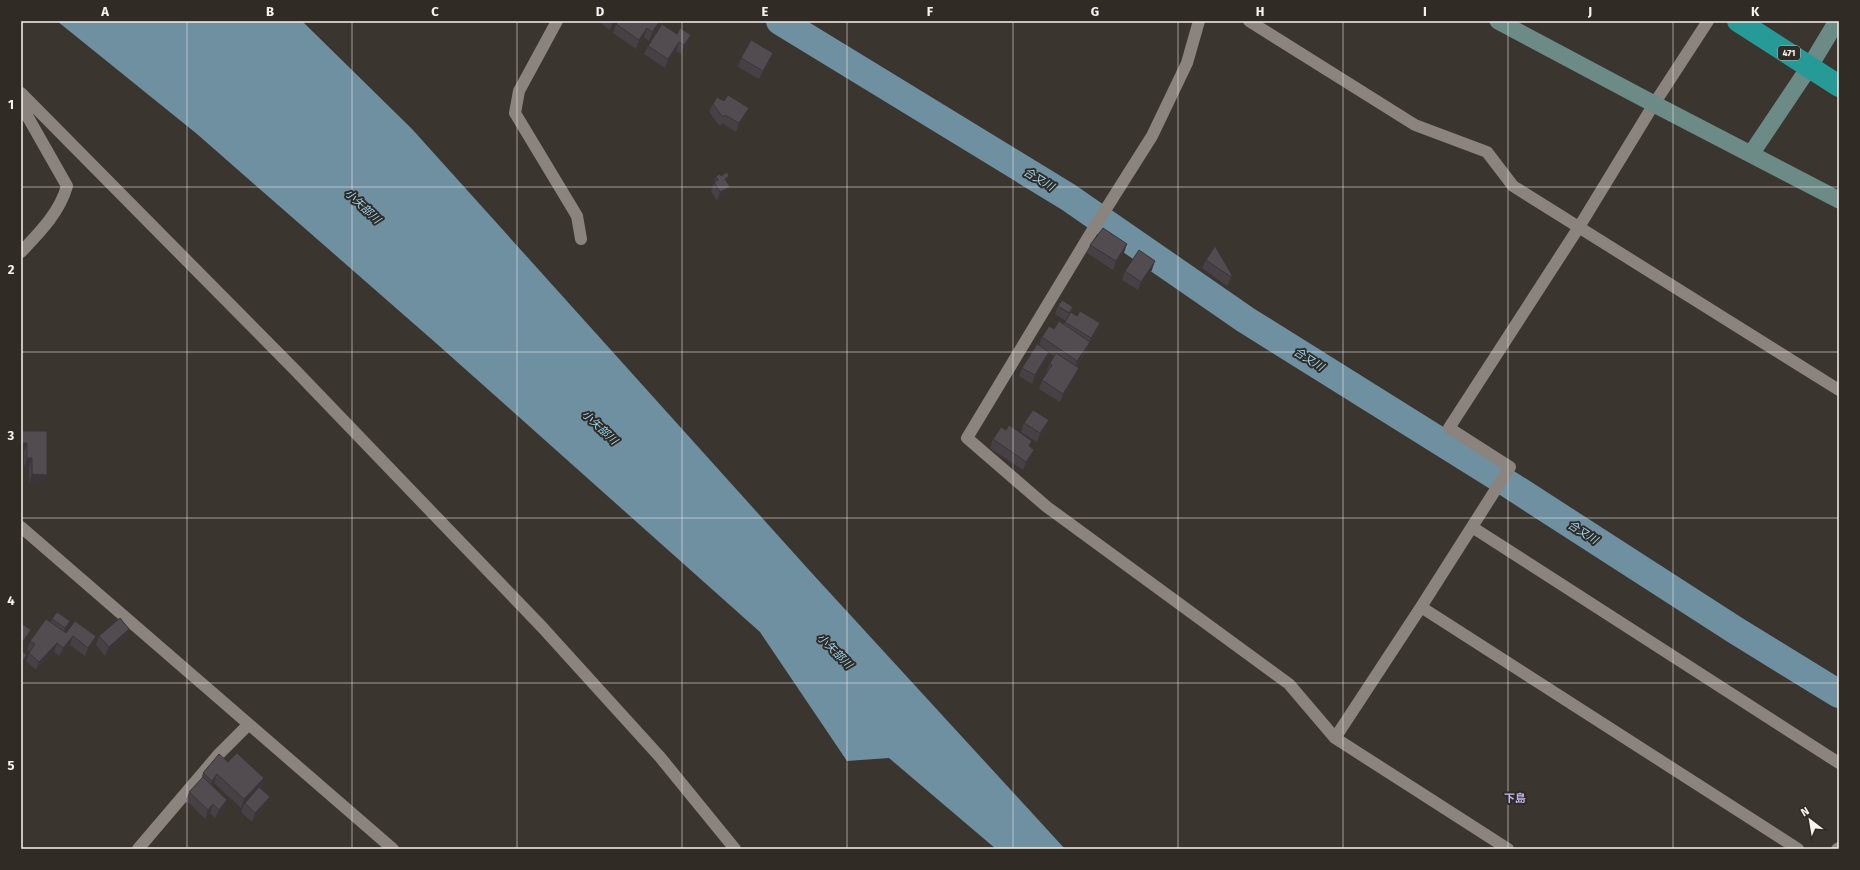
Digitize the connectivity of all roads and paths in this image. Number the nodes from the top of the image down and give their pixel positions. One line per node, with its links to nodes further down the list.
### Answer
1 (557, 21): 16 (street)
2 (1199, 21): 23 (street)
3 (1249, 21): 15 (street)
4 (1498, 21): 11 (street)
5 (1708, 21): 11 (street)
6 (1738, 21): 8 (highway, 471)
7 (1837, 21): 8 (street)
8 (1810, 66): 9 (highway, 471); 13 (street)
9 (1839, 86)
10 (21, 94): 27 (street)
11 (1654, 104): 13 (street); 15 (street)
12 (21, 105): 17 (street)
13 (1751, 154): 14 (street)
14 (1839, 200)
15 (1579, 227): 18 (street); 20 (street)
16 (581, 240)
17 (21, 252)
18 (1839, 390)
19 (21, 527): 22 (street)
20 (1472, 527): 21 (street); 24 (street)
21 (1421, 607): 23 (street); 29 (street)
22 (248, 725): 25 (street); 26 (street)
23 (1335, 738): 28 (street)
24 (1839, 763)
25 (138, 849)
26 (393, 849)
27 (735, 849)
28 (1508, 849)
29 (1798, 849)

